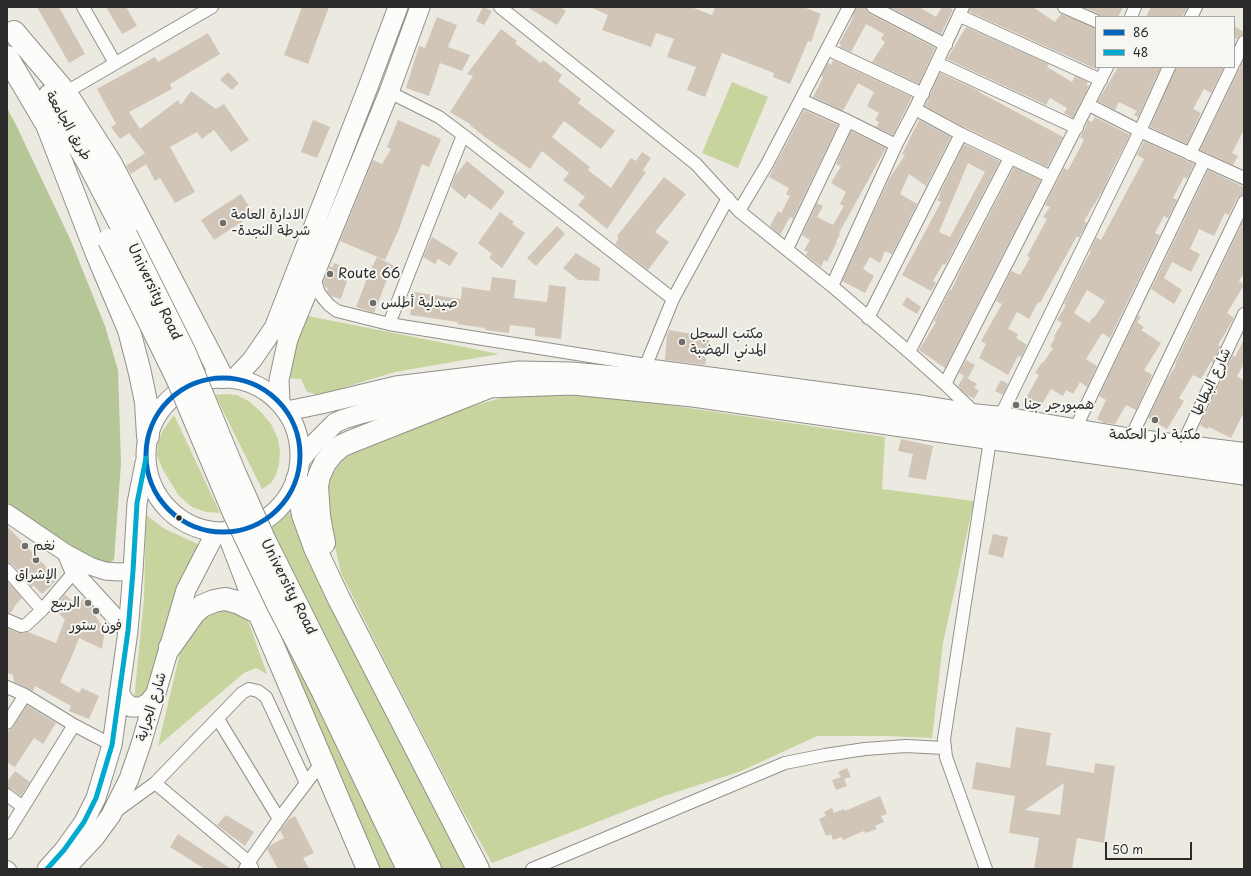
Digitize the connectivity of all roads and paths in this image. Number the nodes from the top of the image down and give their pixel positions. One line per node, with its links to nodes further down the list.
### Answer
1 (83, 7): 19 (street)
2 (212, 7): 19 (street)
3 (398, 7): 57 (main road)
4 (420, 7): 25 (main road)
5 (500, 7): 43 (street)
6 (849, 7): 16 (street)
7 (873, 7): 15 (street)
8 (1064, 7): 12 (street)
9 (1196, 7): 11 (street)
10 (961, 12): 15 (street); 24 (street)
11 (1192, 16)
12 (1095, 21)
13 (11, 25): 27 (highway)
14 (1244, 42): 18 (street)
15 (946, 45): 20 (street)
16 (827, 49): 26 (street); 28 (street)
17 (7, 57): 32 (highway, طريق الجامعة)
18 (1235, 61)
19 (115, 63): 27 (street)
20 (937, 63): 26 (street); 33 (street)
21 (1107, 68): 24 (street)
22 (1169, 68): 34 (street)
23 (1232, 68): 38 (street)
24 (1101, 80): 29 (street)
25 (389, 92): 36 (street); 48 (main road)
26 (923, 94): 30 (street)
27 (59, 96): 46 (highway, طريق الجامعة); 57 (highway)
28 (801, 100): 31 (street); 45 (street)
29 (1089, 105): 33 (street); 34 (street)
30 (915, 109): 35 (street); 37 (street)
31 (848, 121): 37 (street); 47 (street)
32 (46, 122): 46 (highway, طريق الجامعة); 66 (highway)
33 (1077, 128): 42 (street)
34 (1140, 130): 38 (street); 62 (street)
35 (960, 134): 39 (street); 52 (street)
36 (463, 135): 50 (street); 53 (street)
37 (896, 145): 49 (street)
38 (1190, 154): 40 (street)
39 (1010, 158): 42 (street); 54 (street)
40 (1204, 161): 41 (street); 64 (street)
41 (1243, 174)
42 (1051, 177): 58 (street)
43 (728, 198): 45 (street); 50 (street)
44 (1244, 202): 65 (street)
45 (739, 211): 47 (street)
46 (118, 237): 86 (highway, University Road, bridge)
47 (787, 250): 49 (street)
48 (315, 272): 53 (street); 61 (main road)
49 (832, 286): 52 (street)
50 (673, 299): 55 (street)
51 (1244, 314): 68 (street, شارع البطاطا)
52 (868, 318): 54 (street)
53 (389, 324): 55 (street)
54 (909, 352): 58 (street)
55 (646, 365): 56 (street); 63 (street)
56 (630, 376): 60 (main road); 61 (main road)
57 (228, 378): 61 (main road); 66 (main road)
58 (945, 384): 63 (street)
59 (486, 388): 60 (main road); 71 (main road); 79 (highway)
60 (694, 390): 63 (main road); 67 (main road)
61 (284, 406): 71 (main road)
62 (1002, 413): 63 (street); 64 (street)
63 (971, 416): 68 (main road)
64 (1077, 425): 65 (street)
65 (1132, 435): 68 (street)
66 (148, 436): 70 (main road)
67 (990, 440): 72 (main road); 94 (street)
68 (1183, 447): 69 (main road)
69 (1243, 450)
70 (146, 458): 74 (main road); 77 (main road, شارع الجرابة)
71 (299, 470): 74 (main road); 79 (highway)
72 (1244, 475)
73 (7, 512): 75 (street)
74 (222, 532): 81 (highway); 84 (main road, شارع الجرابة)
75 (66, 553): 77 (street); 78 (street)
76 (7, 570): 80 (street)
77 (134, 571): 83 (main road, شارع الجرابة)
78 (74, 572): 80 (street); 83 (street)
79 (339, 598): 111 (highway)
80 (42, 610): 82 (street)
81 (259, 613): 84 (highway); 95 (highway)
82 (7, 620)
83 (128, 631): 87 (main road, شارع الجرابة)
84 (170, 648): 89 (main road, شارع الجرابة)
85 (7, 687): 88 (street)
86 (330, 689): 109 (highway, University Road); 110 (highway, University Road)
87 (119, 692): 89 (main road); 93 (main road, شارع الجرابة)
88 (24, 695): 91 (street); 92 (street)
89 (155, 695): 100 (main road, شارع الجرابة)
90 (218, 719): 96 (street); 97 (street); 101 (street)
91 (7, 723)
92 (74, 725): 93 (street); 99 (street)
93 (112, 745): 106 (main road, شارع الجرابة)
94 (944, 748): 112 (street); 113 (street)
95 (322, 762): 96 (street); 108 (highway)
96 (306, 783): 101 (street)
97 (155, 784): 100 (street); 104 (street)
98 (7, 795): 99 (street)
99 (23, 807): 102 (street)
100 (111, 815): 107 (main road, شارع الجرابة)
101 (279, 819): 104 (street)
102 (7, 833)
103 (7, 867): 105 (street)
104 (249, 867)
105 (10, 869)
106 (47, 869)
107 (65, 869)
108 (368, 869)
109 (408, 869)
110 (430, 869)
111 (478, 869)
112 (532, 869)
113 (986, 869)

